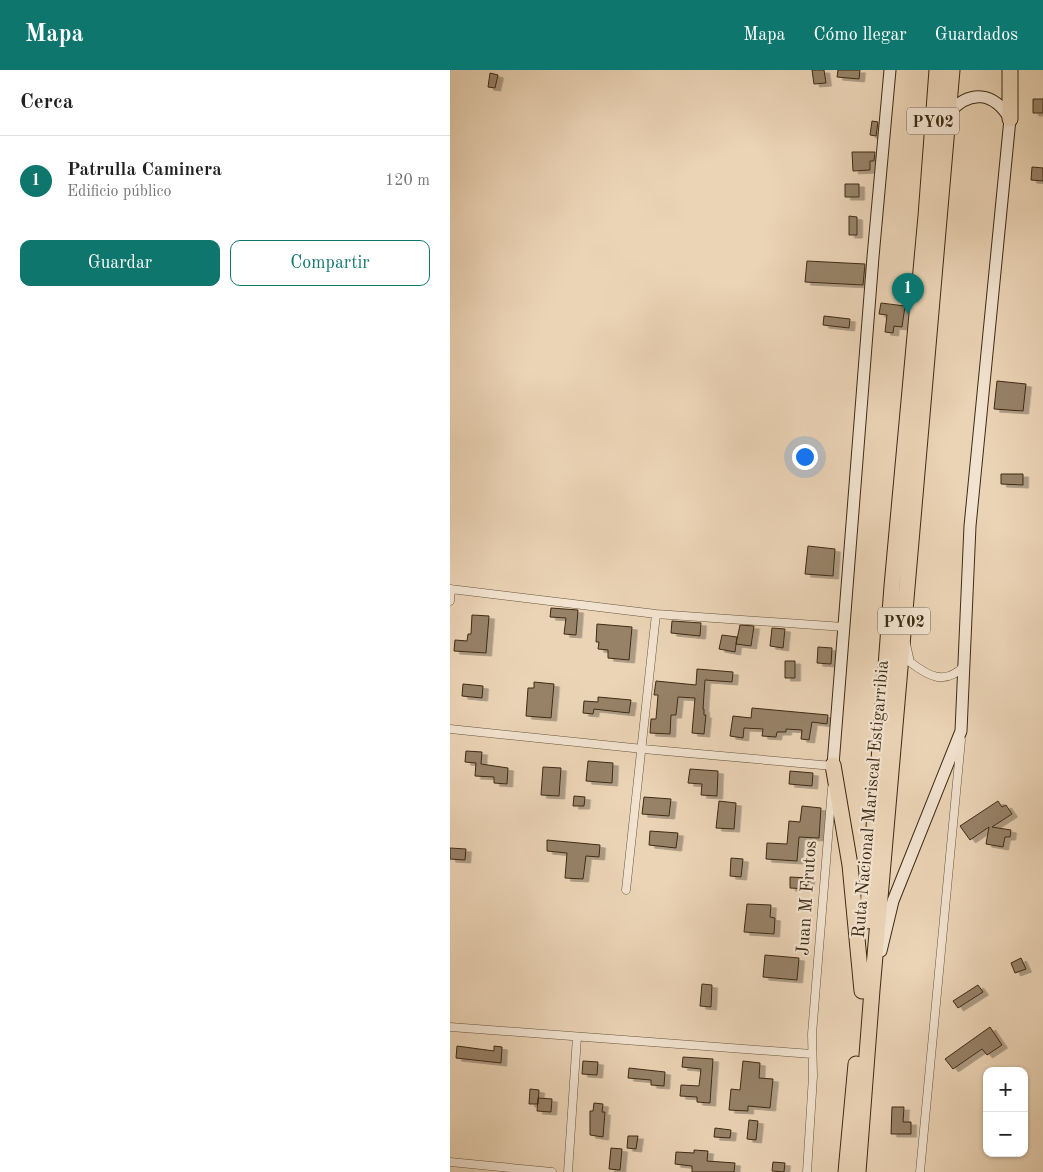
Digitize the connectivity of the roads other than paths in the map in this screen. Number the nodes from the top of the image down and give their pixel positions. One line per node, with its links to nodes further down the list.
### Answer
1 (890, 70): 10 (street, Juan M Frutos)
2 (936, 70): 18 (highway, Ruta Nacional Mariscal Estigarribia / PY02)
3 (952, 70): 5 (highway, Ruta Nacional Mariscal Estigarribia / PY02)
4 (1010, 70): 6 (highway)
5 (949, 113): 6 (street); 11 (highway, Ruta Nacional Mariscal Estigarribia / PY02)
6 (1010, 119): 12 (street)
7 (451, 589): 8 (street); 9 (street)
8 (450, 601)
9 (656, 614): 10 (street); 15 (street)
10 (844, 627): 16 (street, Juan M Frutos)
11 (903, 633): 12 (street); 18 (highway, Ruta Nacional Mariscal Estigarribia / PY02)
12 (964, 666): 14 (street)
13 (450, 729): 15 (street)
14 (961, 731): 18 (street); 28 (street)
15 (643, 749): 16 (street); 17 (street)
16 (833, 765): 18 (highway); 21 (street, Juan M Frutos)
17 (626, 890)
18 (867, 991): 26 (highway, Ruta Nacional Mariscal Estigarribia / PY02); 27 (highway, Ruta Nacional Mariscal Estigarribia / PY02)
19 (450, 1027): 20 (street)
20 (577, 1036): 21 (street); 24 (street)
21 (812, 1054): 25 (street, Juan M Frutos)
22 (450, 1162): 23 (street)
23 (552, 1172)
24 (568, 1172)
25 (807, 1172)
26 (846, 1172)
27 (858, 1172)
28 (920, 1172)

